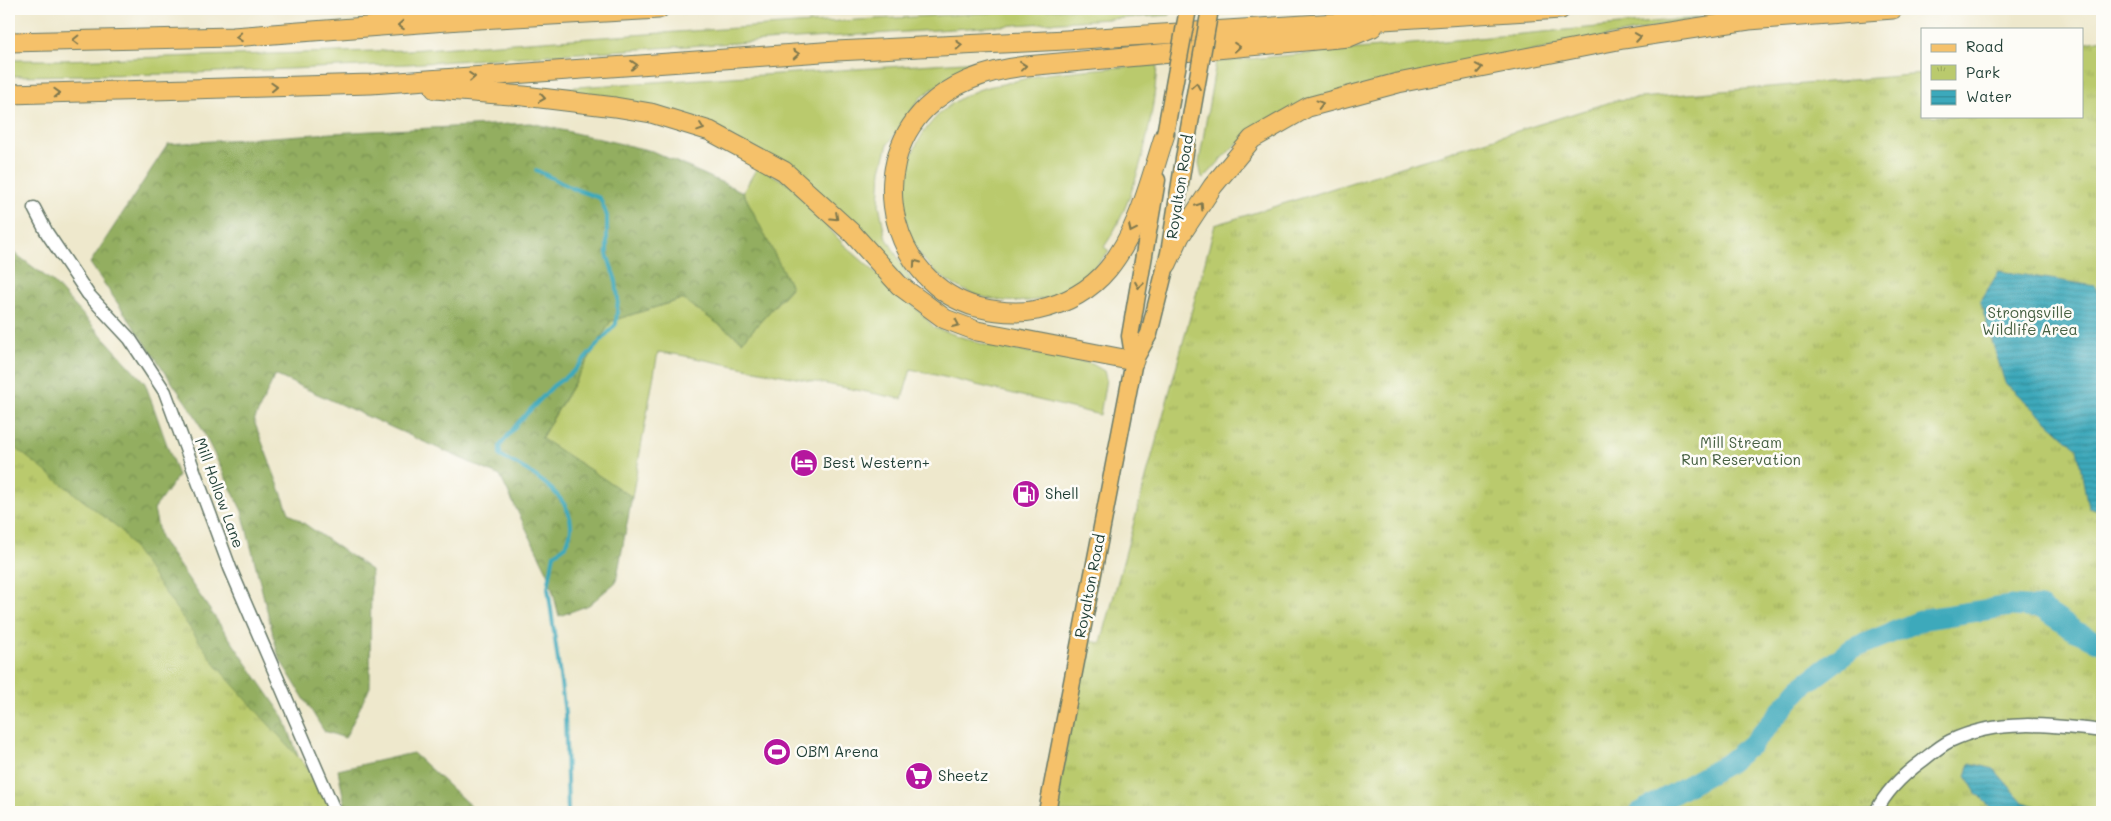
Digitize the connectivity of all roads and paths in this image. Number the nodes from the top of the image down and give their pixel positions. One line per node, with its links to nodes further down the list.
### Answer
1 (541, 9): 7 (highway)
2 (659, 9): 7 (highway)
3 (1188, 9): 12 (main road, Royalton Road, bridge)
4 (1210, 9): 14 (main road, Royalton Road, one-way to 4, bridge)
5 (1561, 9): 8 (highway)
6 (1893, 9): 14 (highway, one-way to 6)
7 (460, 20): 9 (highway, one-way to 9)
8 (1388, 21): 10 (highway, one-way to 8); 12 (highway, one-way to 8)
9 (9, 42)
10 (371, 84): 11 (highway, one-way to 10); 15 (highway, one-way to 15)
11 (9, 94)
12 (1165, 134): 15 (main road, Royalton Road, one-way to 15)
13 (34, 208): 17 (street, Mill Hollow Lane)
14 (1167, 264): 15 (main road, Royalton Road)
15 (1134, 360): 18 (main road, Royalton Road)
16 (2102, 731): 19 (street)
17 (335, 812)
18 (1046, 812)
19 (1876, 812)

